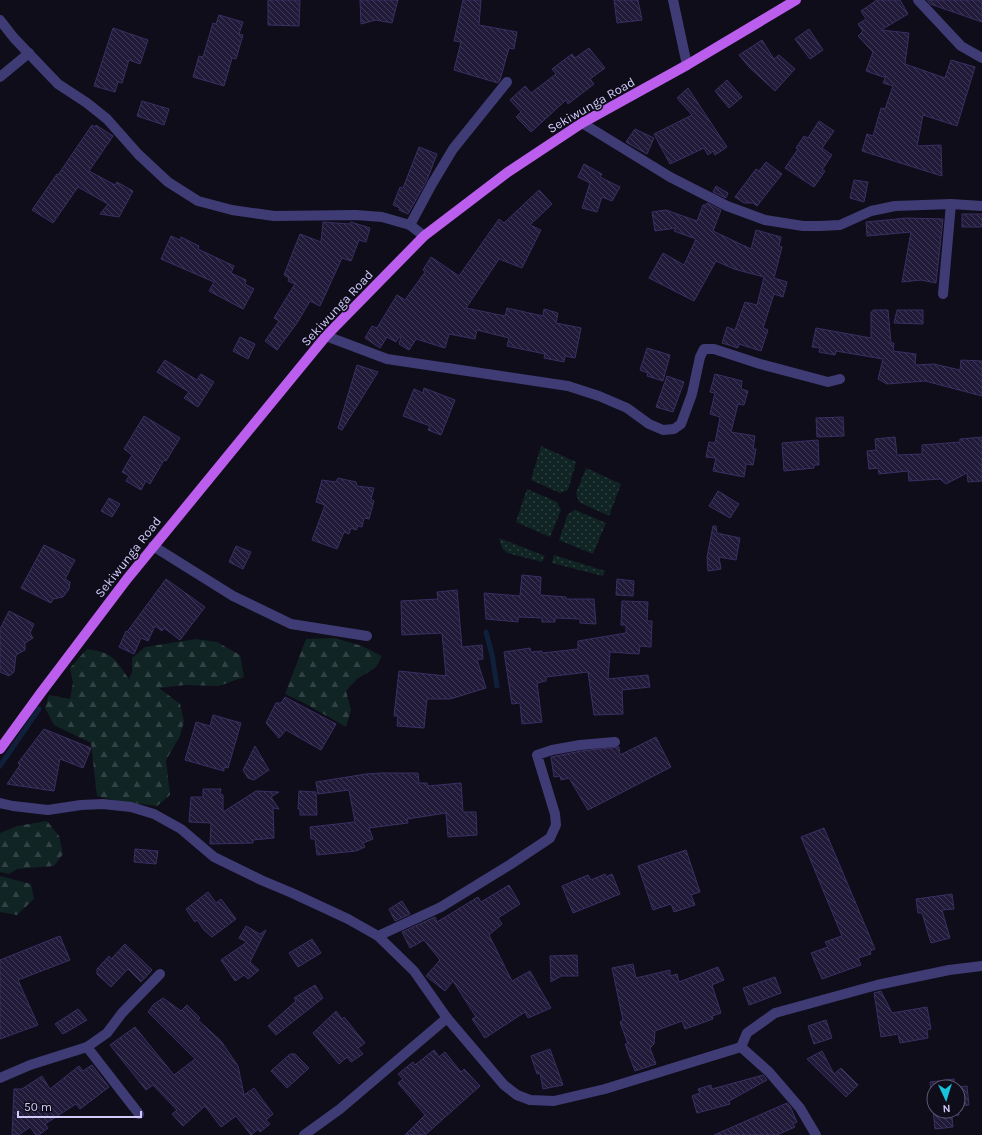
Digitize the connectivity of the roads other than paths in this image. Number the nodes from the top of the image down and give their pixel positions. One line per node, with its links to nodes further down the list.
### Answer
1 (673, 0): 7 (street)
2 (796, 0): 7 (main road, Sekiwunga Road)
3 (918, 0): 6 (street)
4 (0, 20): 5 (street)
5 (29, 53): 8 (street); 13 (street)
6 (982, 58)
7 (686, 65): 10 (main road, Sekiwunga Road)
8 (0, 77)
9 (507, 82): 13 (street)
10 (582, 123): 11 (street); 14 (main road, Sekiwunga Road)
11 (951, 204): 12 (street); 15 (street)
12 (982, 206)
13 (410, 225): 14 (street)
14 (424, 236): 16 (main road, Sekiwunga Road)
15 (942, 294)
16 (326, 336): 17 (street); 18 (main road, Sekiwunga Road)
17 (840, 380)
18 (153, 546): 19 (street); 21 (main road, Sekiwunga Road)
19 (367, 636)
20 (615, 742): 23 (street)
21 (0, 749)
22 (0, 803): 23 (street)
23 (378, 936): 26 (street)
24 (982, 966): 28 (street)
25 (160, 974): 27 (street)
26 (447, 1018): 28 (street); 31 (street)
27 (86, 1047): 29 (street); 30 (street)
28 (741, 1047): 32 (street)
29 (0, 1078)
30 (139, 1114)
31 (304, 1135)
32 (816, 1135)

